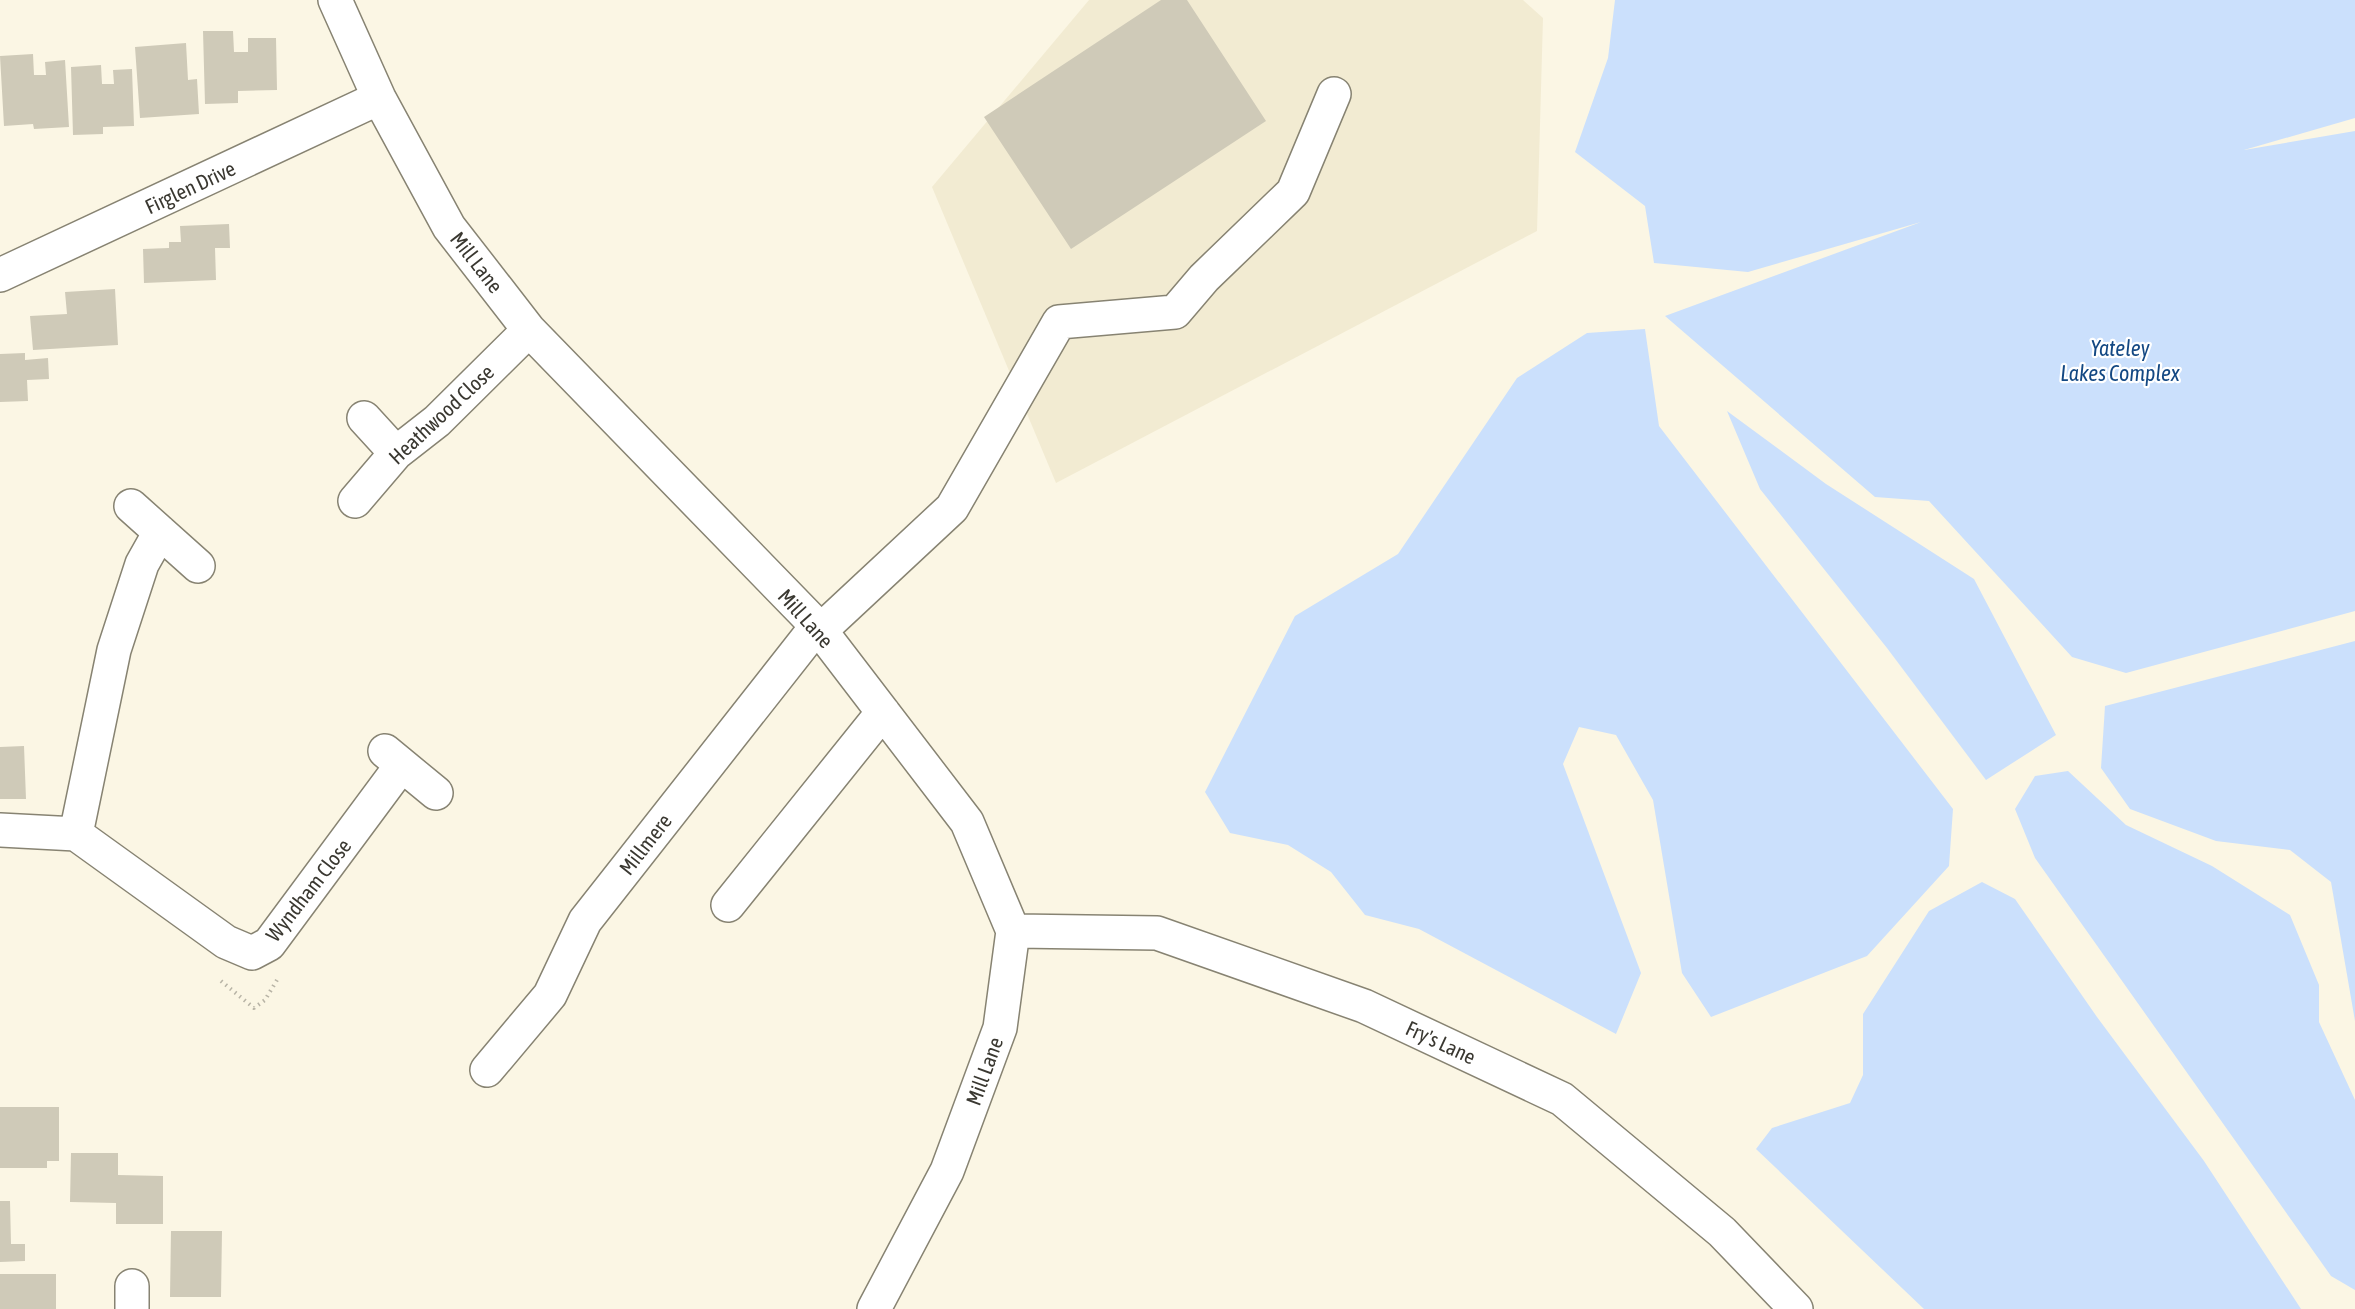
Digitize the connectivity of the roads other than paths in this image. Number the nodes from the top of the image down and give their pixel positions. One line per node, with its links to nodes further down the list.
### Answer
1 (335, 0): 3 (street, Mill Lane)
2 (1334, 93): 12 (street, Millmere)
3 (379, 98): 4 (street, Firglen Drive); 5 (street, Mill Lane)
4 (0, 275)
5 (529, 330): 7 (street, Heathwood Close); 12 (street, Mill Lane)
6 (364, 418): 7 (street)
7 (396, 453): 8 (street, Heathwood Close)
8 (355, 501)
9 (131, 506): 10 (street)
10 (160, 532): 11 (street); 16 (street)
11 (198, 566)
12 (818, 628): 13 (street, Mill Lane); 19 (street, Millmere)
13 (883, 712): 17 (street); 18 (street, Mill Lane)
14 (436, 793): 16 (street, Wyndham Close)
15 (0, 830): 16 (street)
16 (76, 834)
17 (728, 905)
18 (1013, 931): 20 (street, Mill Lane); 21 (street, Fry's Lane)
19 (487, 1070)
20 (874, 1309)
21 (1796, 1309)

